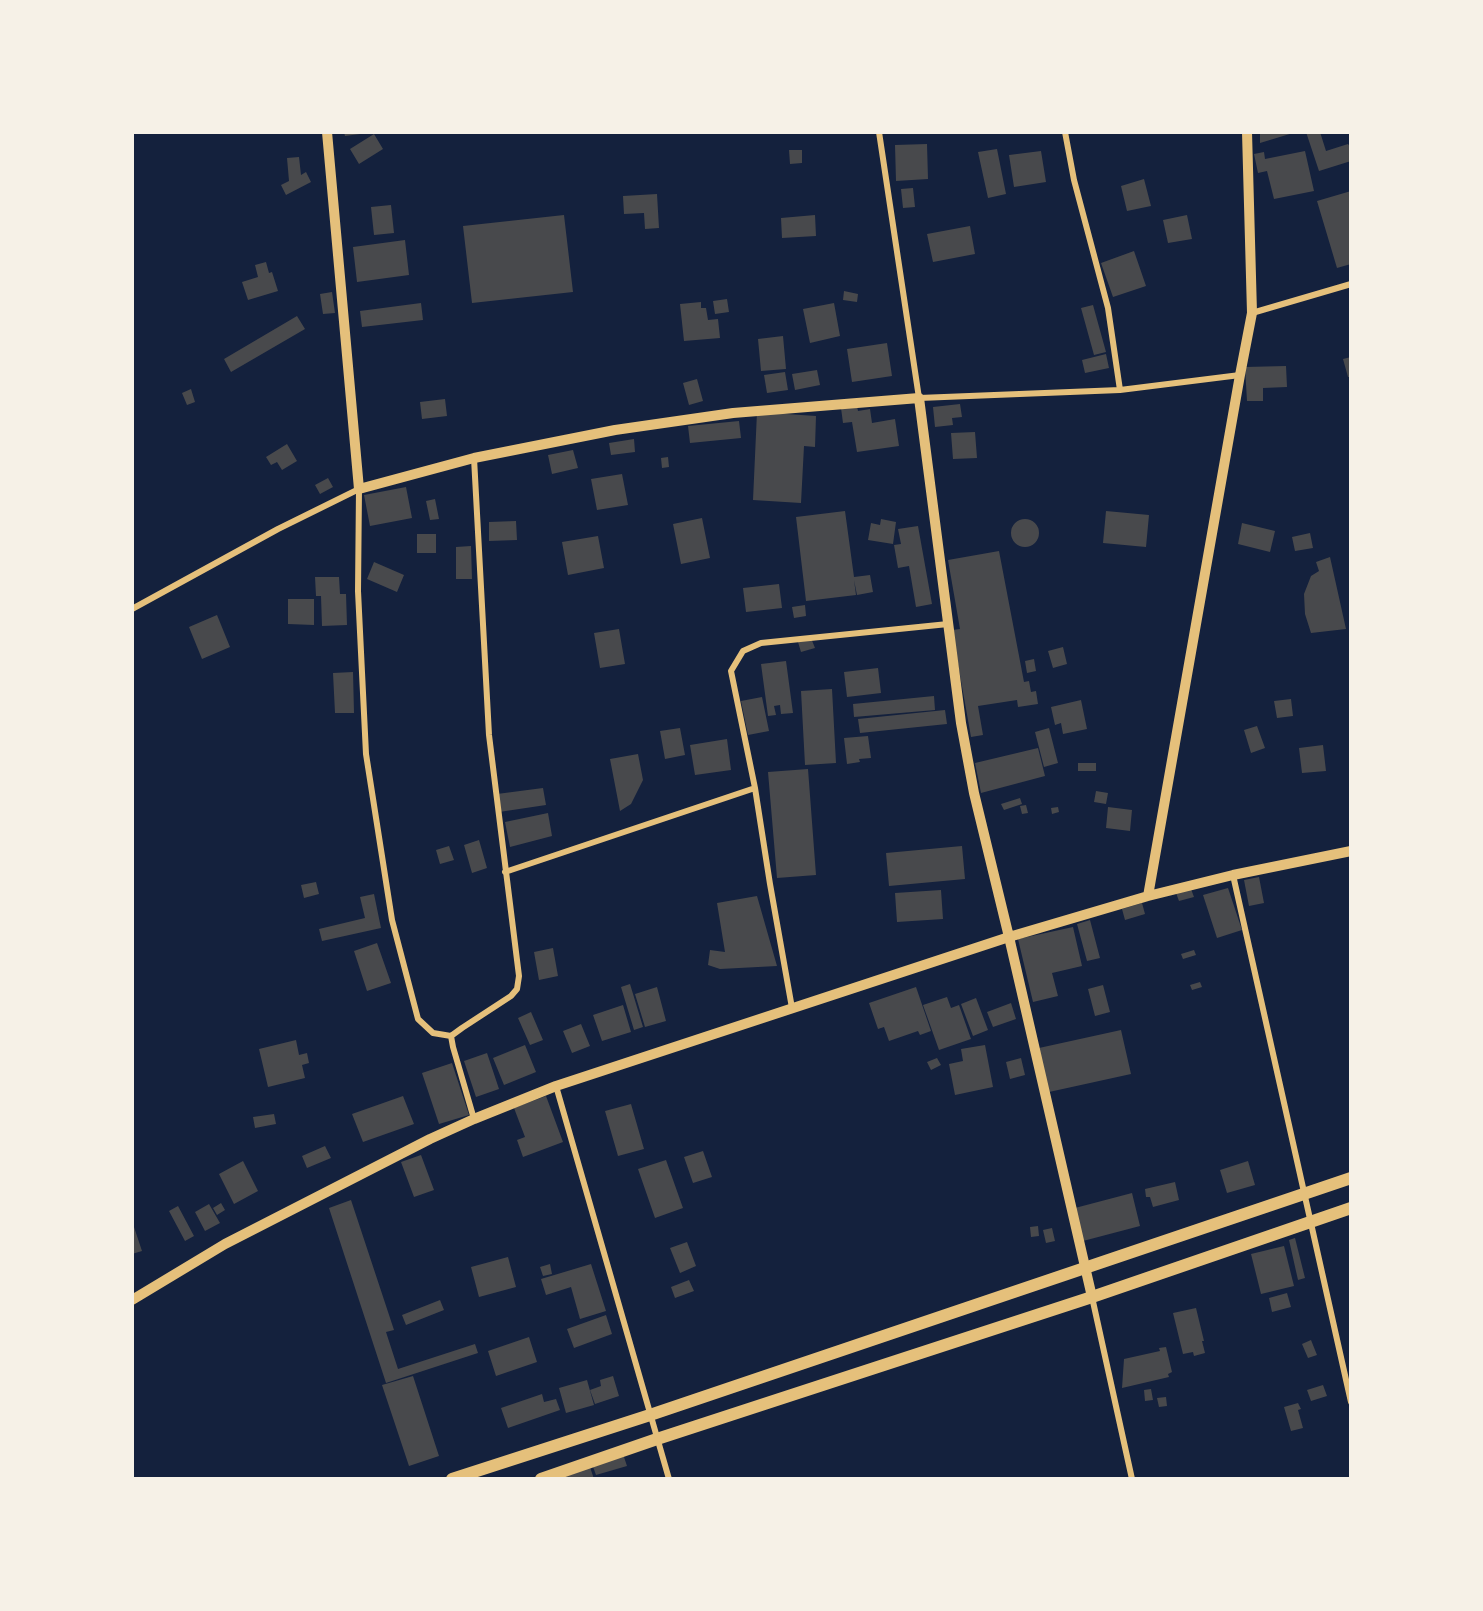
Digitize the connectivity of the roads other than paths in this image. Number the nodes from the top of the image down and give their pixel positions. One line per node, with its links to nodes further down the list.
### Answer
1 (327, 132): 11 (street)
2 (879, 132): 9 (street)
3 (1065, 132): 8 (street)
4 (1247, 132): 6 (street)
5 (1351, 284): 6 (street)
6 (1252, 313): 7 (street)
7 (1240, 375): 8 (street); 18 (street)
8 (1120, 390): 9 (street)
9 (920, 398): 10 (street); 13 (street)
10 (474, 458): 11 (street); 16 (street)
11 (359, 489): 12 (street); 21 (street)
12 (133, 606)
13 (948, 624): 14 (street); 19 (street)
14 (755, 788): 16 (street); 20 (street)
15 (1351, 851): 17 (street)
16 (506, 872): 21 (street)
17 (1233, 875): 18 (street); 25 (street)
18 (1148, 896): 19 (street)
19 (1009, 937): 20 (street); 28 (street)
20 (792, 1008): 22 (street)
21 (452, 1036): 23 (street)
22 (556, 1086): 23 (street); 32 (street)
23 (474, 1119): 30 (street)
24 (1351, 1178): 25 (main road)
25 (1305, 1192): 27 (street); 28 (main road)
26 (1351, 1208): 27 (main road)
27 (1310, 1222): 29 (main road); 31 (street)
28 (1086, 1268): 29 (street); 32 (main road)
29 (1092, 1297): 33 (main road); 37 (street)
30 (132, 1300)
31 (1351, 1402)
32 (650, 1415): 33 (street); 34 (main road)
33 (657, 1439): 35 (main road); 36 (street)
34 (452, 1479)
35 (541, 1479)
36 (669, 1479)
37 (1132, 1479)

